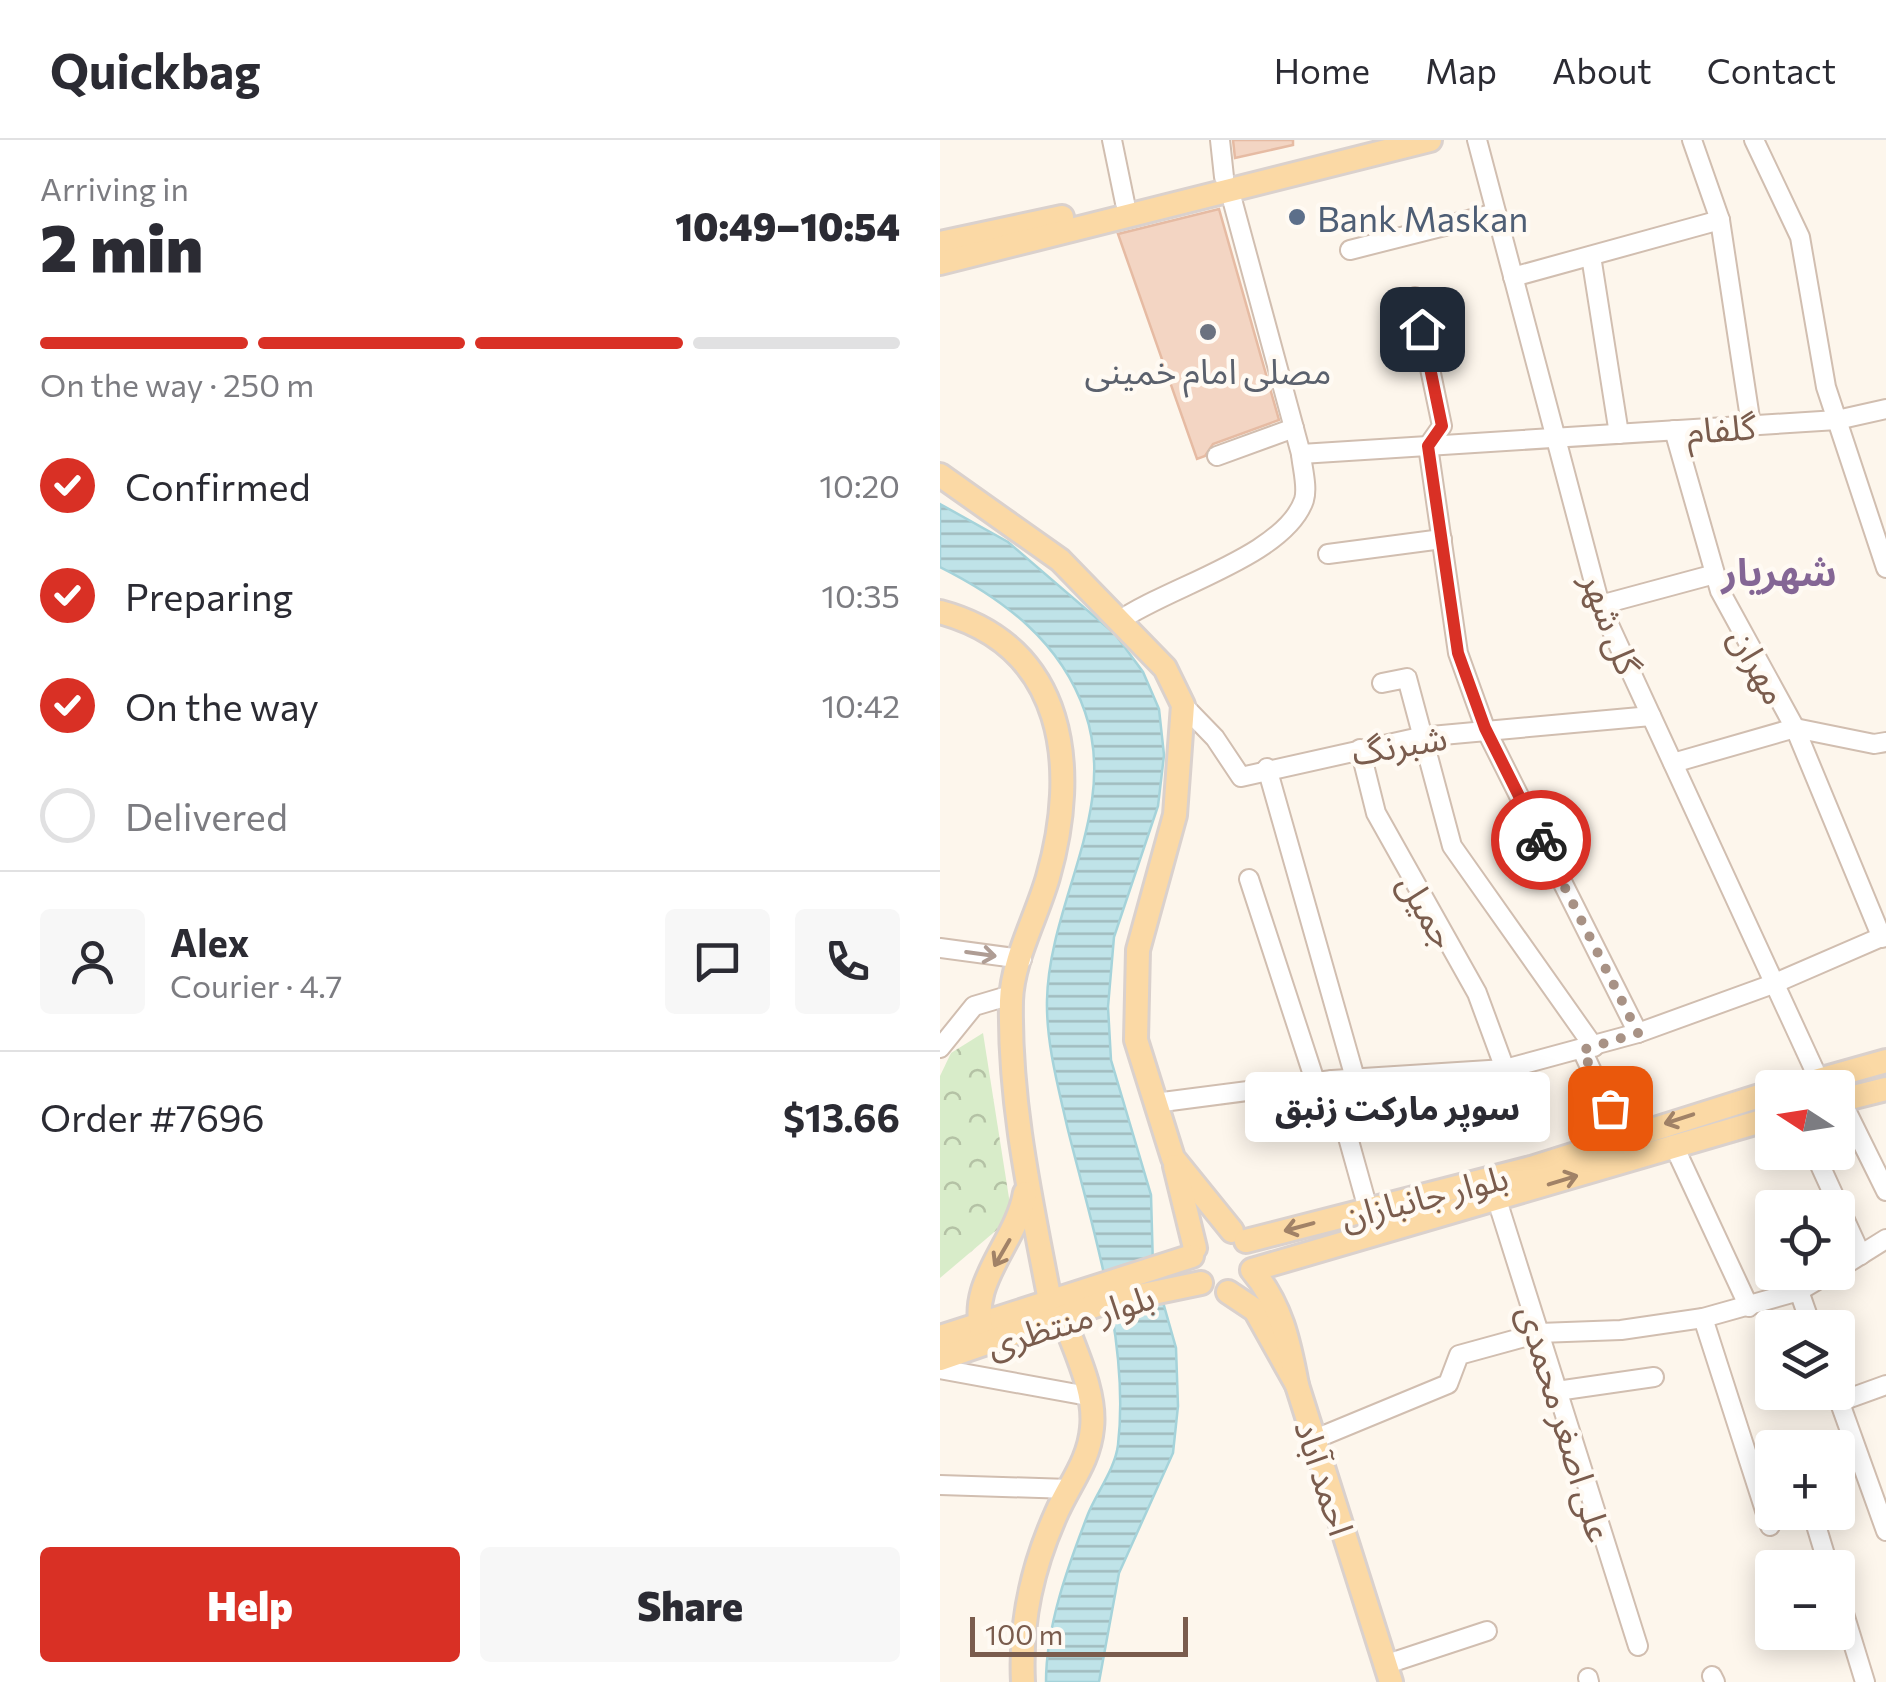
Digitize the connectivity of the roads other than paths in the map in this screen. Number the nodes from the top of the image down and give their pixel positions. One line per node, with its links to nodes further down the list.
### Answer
1 (1112, 140): 9 (street)
2 (1220, 140): 8 (street)
3 (1376, 140): 8 (main road)
4 (1430, 140): 8 (main road)
5 (1476, 140): 10 (street, گل شهر)
6 (1692, 140): 11 (street)
7 (1754, 140): 19 (street)
8 (1226, 183): 9 (main road); 15 (main road); 21 (street)
9 (1124, 203): 12 (main road)
10 (1496, 213): 13 (street); 16 (street, گل شهر)
11 (1720, 220): 14 (street); 20 (street)
12 (940, 243)
13 (1350, 250)
14 (1591, 256): 16 (street); 23 (street)
15 (940, 263)
16 (1513, 277): 24 (street, گل شهر)
17 (1415, 297): 25 (street)
18 (1886, 410): 19 (street, گلفام)
19 (1837, 420): 20 (street, گلفام); 31 (street)
20 (1751, 426): 22 (street, گلفام)
21 (1294, 428): 26 (street); 27 (street)
22 (1674, 430): 23 (street, گلفام); 32 (street, مهران)
23 (1618, 434): 24 (street, گلفام)
24 (1556, 438): 25 (street, گلفام); 33 (street, گل شهر)
25 (1428, 446): 26 (street, گلفام); 29 (street)
26 (1301, 454): 35 (street)
27 (1217, 456)
28 (940, 476): 35 (main road)
29 (1442, 539): 30 (street); 39 (street)
30 (1328, 554)
31 (1886, 568)
32 (1715, 574): 33 (street); 40 (street, مهران)
33 (1600, 605): 38 (street, گل شهر)
34 (940, 612): 49 (main road)
35 (1119, 620): 37 (main road)
36 (1382, 683): 41 (street)
37 (1183, 706): 45 (street, شبرنگ); 64 (main road)
38 (1652, 716): 39 (street, شبرنگ); 44 (street, گل شهر)
39 (1485, 728): 41 (street, شبرنگ); 52 (street)
40 (1795, 728): 42 (street); 44 (street); 47 (street, مهران)
41 (1420, 737): 43 (street, شبرنگ); 54 (street)
42 (1886, 742)
43 (1360, 749): 45 (street, شبرنگ); 56 (street, جمیل)
44 (1673, 762): 50 (street, گل شهر)
45 (1268, 768): 59 (street)
46 (1249, 879): 60 (street)
47 (1884, 936): 50 (street)
48 (940, 948): 49 (street, one-way to 49)
49 (1022, 959): 51 (main road)
50 (1774, 984): 52 (street); 57 (street, گل شهر)
51 (1011, 995): 53 (street); 71 (main road)
52 (1638, 1033): 54 (street)
53 (940, 1048)
54 (1588, 1048): 56 (street); 67 (street)
55 (1886, 1061): 58 (main road)
56 (1505, 1069): 59 (street)
57 (1814, 1070)
58 (1854, 1070)
59 (1355, 1078): 60 (street)
60 (1324, 1081): 64 (street); 74 (street)
61 (1886, 1089): 63 (main road)
62 (1755, 1097): 67 (main road, بلوار جانبازان, one-way to 67)
63 (1855, 1097)
64 (1155, 1103): 69 (main road)
65 (1755, 1123): 68 (main road, بلوار جانبازان)
66 (1855, 1130): 72 (street)
67 (1623, 1138): 74 (main road, بلوار جانبازان)
68 (1674, 1146): 73 (main road, بلوار جانبازان, one-way to 68); 85 (street)
69 (1172, 1158): 75 (main road); 77 (main road)
70 (1822, 1170): 78 (street)
71 (1027, 1180): 86 (main road); 90 (main road, one-way to 90)
72 (1886, 1191)
73 (1496, 1200): 80 (main road, بلوار جانبازان); 89 (street, علی اصغر محمدی)
74 (1368, 1209): 75 (main road, بلوار جانبازان, one-way to 75)
75 (1239, 1236): 77 (main road); 80 (main road)
76 (1886, 1241): 78 (street)
77 (1193, 1252): 81 (main road, بلوار منتظری); 82 (main road)
78 (1861, 1255): 79 (street)
79 (1855, 1259)
80 (1252, 1270): 84 (main road); 95 (main road)
81 (1160, 1280): 82 (main road, بلوار منتظری); 86 (main road, بلوار منتظری)
82 (1202, 1284): 84 (main road)
83 (1799, 1291): 85 (street); 87 (street)
84 (1228, 1292): 95 (main road, احمد آباد)
85 (1749, 1306): 88 (street)
86 (1057, 1309): 90 (main road, بلوار منتظری); 99 (main road)
87 (1806, 1310)
88 (1703, 1318): 89 (street); 102 (street)
89 (1539, 1333): 97 (street, علی اصغر محمدی); 101 (street)
90 (982, 1335): 91 (main road, بلوار منتظری); 92 (main road, بلوار منتظری)
91 (940, 1337)
92 (940, 1359)
93 (940, 1369): 99 (street)
94 (1654, 1377): 97 (street)
95 (1297, 1385): 101 (main road, احمد آباد)
96 (1886, 1385): 98 (street)
97 (1557, 1391): 107 (street, علی اصغر محمدی)
98 (1855, 1393)
99 (1088, 1396): 104 (main road)
100 (1842, 1410): 105 (street)
101 (1315, 1439): 109 (main road, احمد آباد)
102 (1755, 1479)
103 (940, 1486): 104 (street)
104 (1070, 1489): 110 (main road)
105 (1886, 1531)
106 (1487, 1631): 109 (street)
107 (1638, 1646)
108 (1855, 1647): 111 (street)
109 (1388, 1674)
110 (1022, 1682)
111 (1866, 1682)

